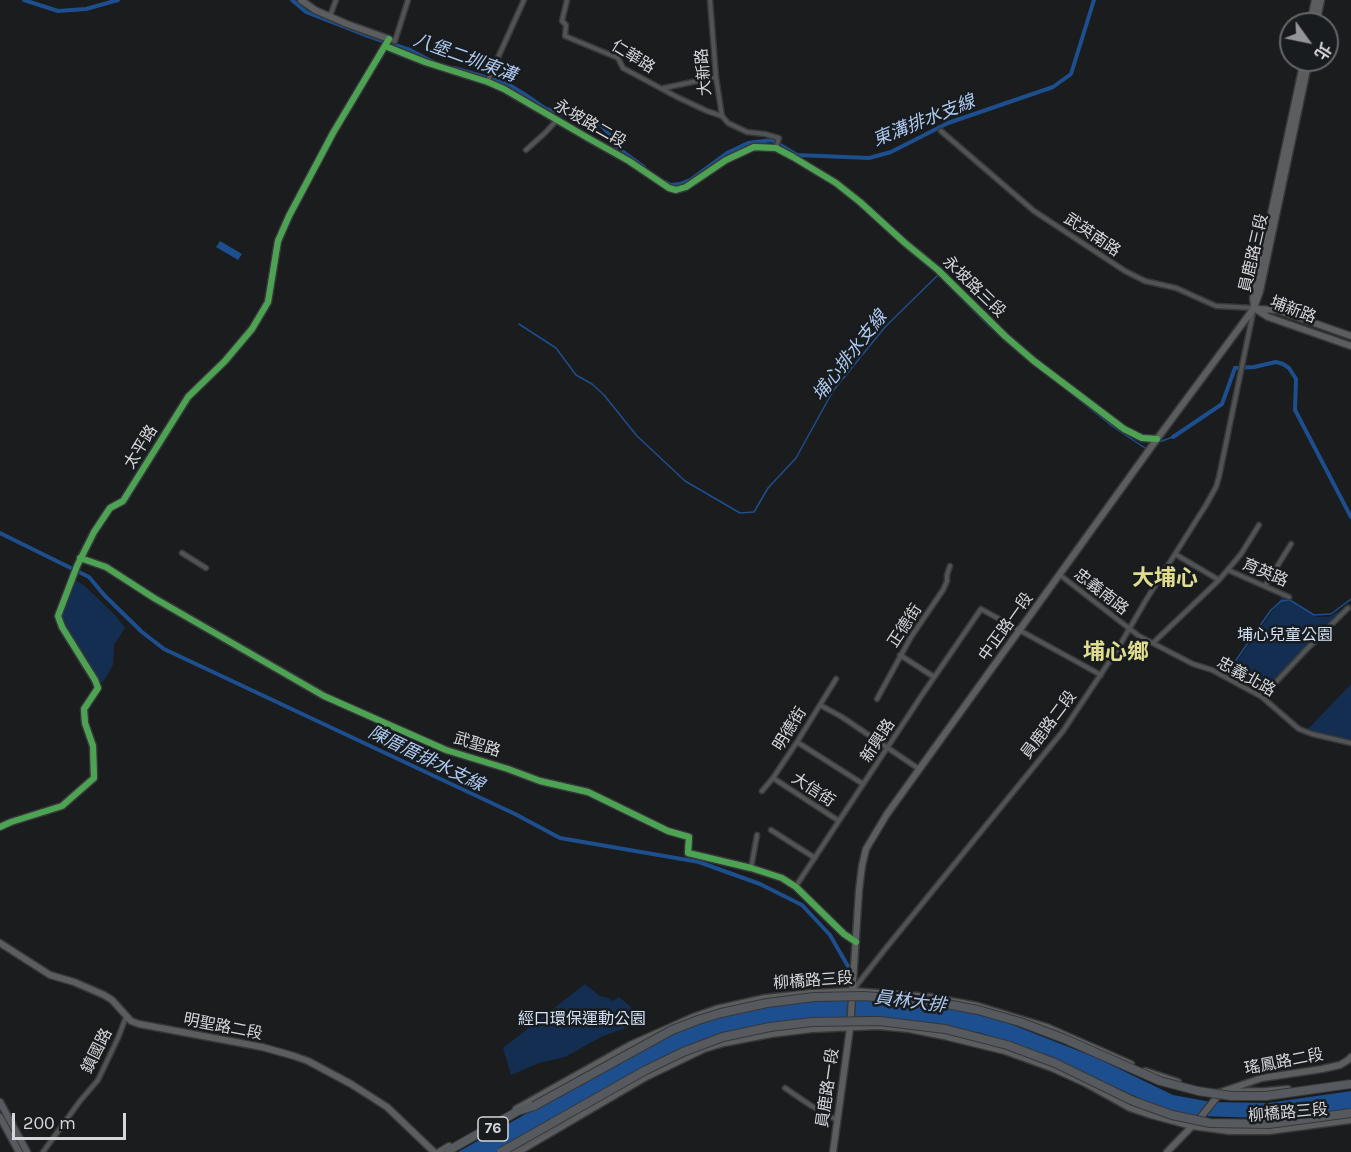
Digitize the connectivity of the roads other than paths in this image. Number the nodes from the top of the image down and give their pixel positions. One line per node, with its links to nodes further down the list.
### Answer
1 (301, 0): 7 (street)
2 (336, 0): 7 (street)
3 (408, 0): 8 (street)
4 (524, 0): 13 (street)
5 (567, 0): 14 (street, 仁華路)
6 (710, 0): 12 (street, 大新路)
7 (330, 16): 8 (street)
8 (389, 39): 9 (street, 太平路)
9 (385, 46): 13 (street, 永坡路二段); 28 (street, 太平路)
10 (1301, 72): 20 (street, 員鹿路三段)
11 (1306, 72): 20 (street, 員鹿路三段)
12 (716, 77): 14 (street); 15 (street, 大新路)
13 (488, 82): 16 (street, 永坡路二段)
14 (663, 89): 15 (street, 仁華路)
15 (722, 116): 18 (street, 大新路)
16 (557, 120): 18 (street, 永坡路二段); 19 (street)
17 (940, 131): 20 (street, 武英南路)
18 (776, 148): 23 (street, 永坡路三段)
19 (526, 150)
20 (1254, 308): 21 (street, 埔新路); 22 (street, 埔新路); 23 (street, 中正路一段); 27 (street, 員鹿路二段)
21 (1351, 336)
22 (1351, 346)
23 (1157, 439): 32 (street, 中正路一段)
24 (1258, 525): 31 (street)
25 (1291, 544): 34 (street)
26 (182, 553): 30 (street)
27 (1175, 554): 33 (street); 37 (street, 員鹿路二段)
28 (80, 558): 55 (street, 太平路); 59 (street, 武聖路)
29 (950, 566): 40 (street, 正德街)
30 (206, 567)
31 (1228, 570): 33 (street, 育英路); 34 (street, 育英路)
32 (1060, 575): 37 (street, 忠義南路); 38 (street, 中正路一段)
33 (1219, 580): 39 (street, 育英路)
34 (1265, 586): 35 (street, 育英路)
35 (1289, 597)
36 (1348, 608): 44 (street)
37 (1128, 628): 39 (street, 忠義北路); 41 (street, 員鹿路二段)
38 (1019, 631): 41 (street); 42 (street, 新興路); 50 (street, 中正路一段)
39 (1153, 644): 44 (street, 忠義北路)
40 (900, 655): 42 (street); 45 (street, 正德街)
41 (1101, 675): 63 (street, 員鹿路二段)
42 (934, 677): 49 (street, 新興路)
43 (836, 679): 46 (street, 明德街)
44 (1262, 698): 48 (street, 忠義北路)
45 (877, 699)
46 (820, 705): 47 (street, 明德街); 49 (street)
47 (797, 742): 51 (street, 明德街); 52 (street)
48 (1351, 744)
49 (888, 747): 50 (street); 52 (street, 新興路)
50 (920, 769): 61 (street, 中正路一段)
51 (773, 778): 53 (street, 明德街); 54 (street, 大信街)
52 (863, 784): 54 (street, 新興路)
53 (762, 791)
54 (839, 821): 58 (street, 新興路)
55 (0, 827)
56 (771, 830): 58 (street)
57 (757, 835): 59 (street)
58 (815, 858): 60 (street, 新興路)
59 (751, 868): 60 (street, 武聖路)
60 (796, 887): 61 (street, 武聖路)
61 (856, 942): 63 (street, 中正路一段)
62 (0, 943): 64 (street, 明聖路二段)
63 (853, 994): 65 (street, 中正路一段); 70 (street, 柳橋路三段); 83 (street, 柳橋路三段)
64 (126, 1017): 81 (street, 鎮國路); 82 (street, 明聖路二段)
65 (851, 1018): 66 (street, 員鹿路一段)
66 (850, 1028): 76 (street, 員鹿路一段); 78 (street, 柳橋路三段); 88 (street, 柳橋路三段)
67 (1351, 1057): 70 (street, 瑤鳳路二段)
68 (1351, 1082): 70 (street, 柳橋路三段); 72 (highway, 76, bridge)
69 (785, 1088): 76 (street)
70 (1218, 1094): 78 (street)
71 (0, 1102): 80 (main road)
72 (534, 1106): 84 (highway); 85 (highway, 76)
73 (575, 1110): 74 (highway, 76, bridge); 86 (highway, 76, bridge); 87 (highway, bridge)
74 (1351, 1113)
75 (0, 1117): 79 (main road)
76 (837, 1120): 89 (street, 員鹿路一段)
77 (1351, 1120): 78 (street, 柳橋路三段)
78 (1192, 1126): 90 (street)
79 (19, 1152)
80 (27, 1152)
81 (43, 1152)
82 (434, 1152)
83 (439, 1152)
84 (446, 1152)
85 (453, 1152)
86 (501, 1152)
87 (509, 1152)
88 (518, 1152)
89 (833, 1152)
90 (1167, 1152)

